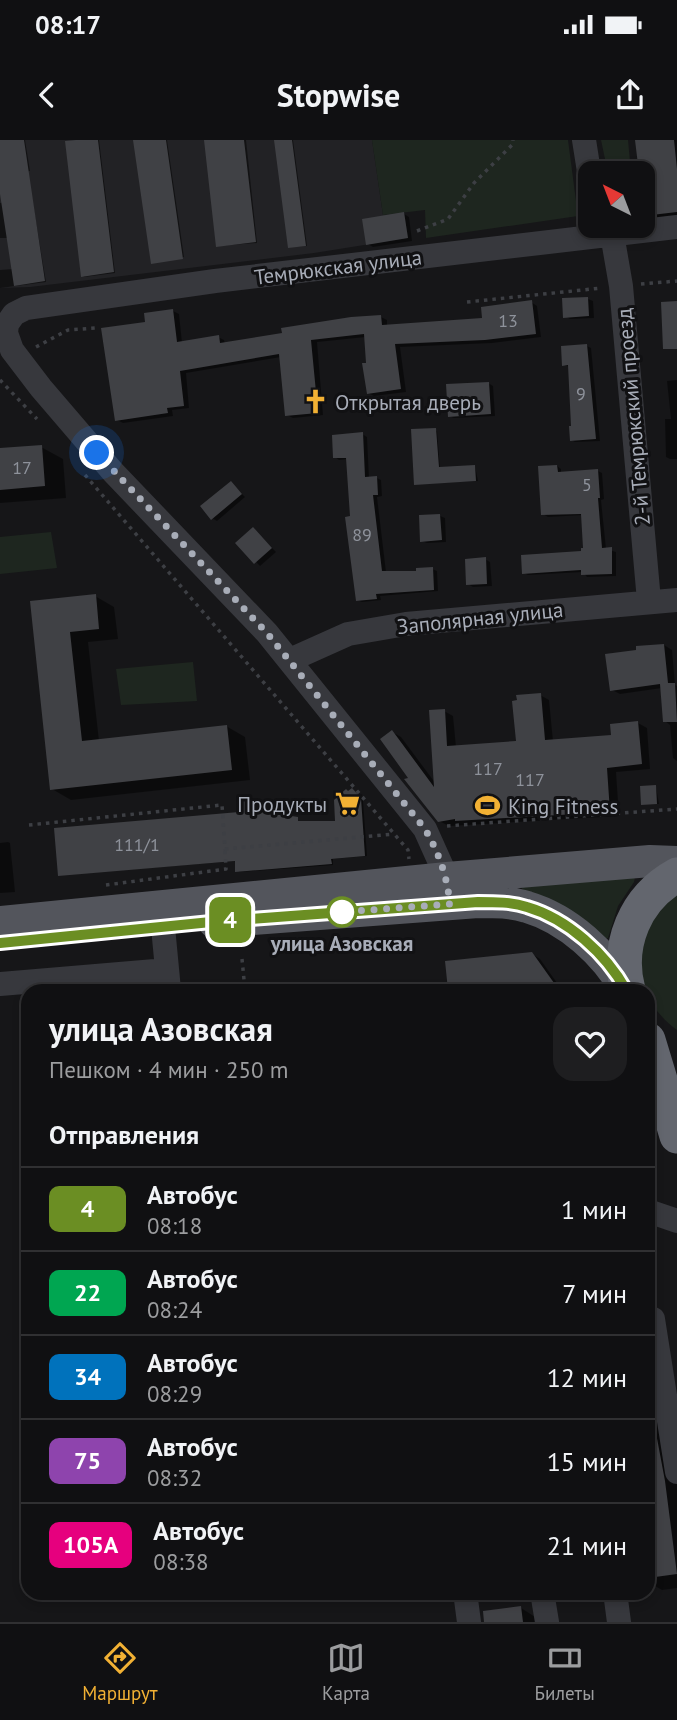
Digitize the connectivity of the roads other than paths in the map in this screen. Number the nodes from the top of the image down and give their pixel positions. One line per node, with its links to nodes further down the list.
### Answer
1 (584, 140): 2 (street)
2 (587, 161)
3 (677, 227): 4 (street, Темрюкская улица)
4 (655, 228)
5 (578, 235): 7 (street, Темрюкская улица)
6 (604, 238): 9 (street, 2-й Темрюкский проезд)
7 (4, 323): 10 (street)
8 (677, 600): 9 (street, Заполярная улица)
9 (649, 601): 10 (street, Заполярная улица)
10 (290, 660): 13 (street)
11 (677, 862): 13 (main road)
12 (677, 875): 20 (highway)
13 (445, 879): 14 (main road); 15 (main road); 19 (main road)
14 (0, 922)
15 (163, 927): 16 (main road); 17 (street)
16 (0, 943)
17 (168, 980): 18 (street)
18 (0, 984)
19 (623, 984)
20 (626, 984)
21 (655, 1045): 22 (highway)
22 (677, 1136)
23 (655, 1213): 24 (street)
24 (677, 1221)
25 (659, 1317): 26 (street)
26 (677, 1472)
27 (466, 1600): 30 (street)
28 (543, 1600): 31 (street)
29 (616, 1600): 32 (street)
30 (469, 1622)
31 (547, 1622)
32 (619, 1622)

